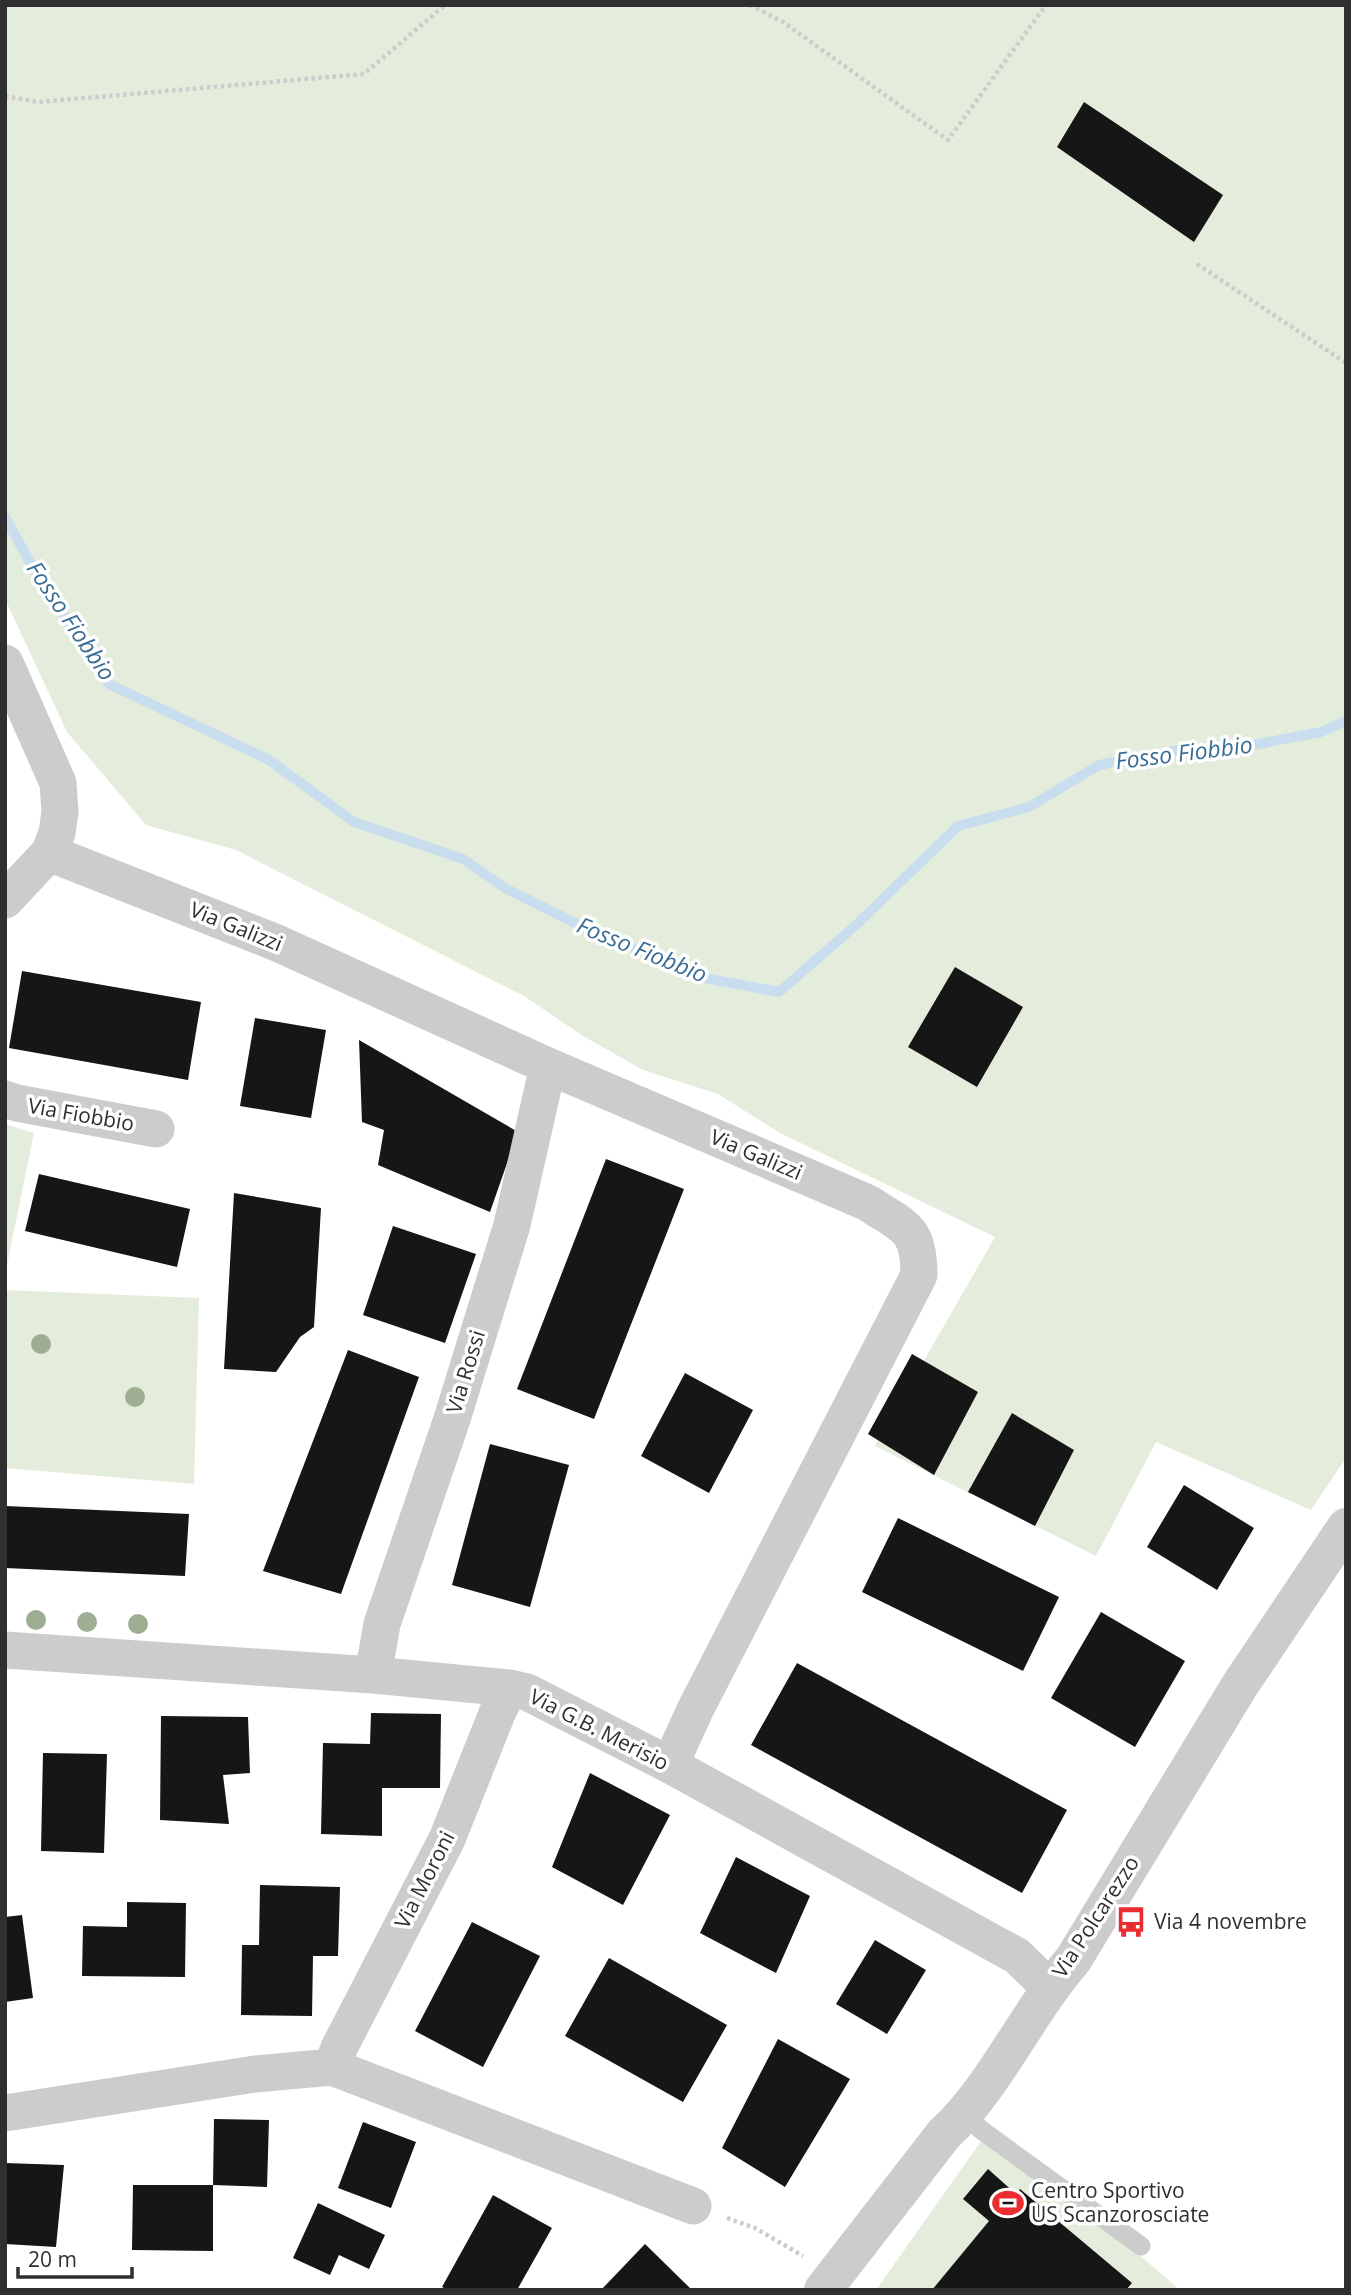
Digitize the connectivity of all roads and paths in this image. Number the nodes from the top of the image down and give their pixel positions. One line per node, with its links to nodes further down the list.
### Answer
1 (445, 5): 4 (path)
2 (750, 5): 3 (path)
3 (1046, 5)
4 (5, 96)
5 (1197, 264): 6 (path)
6 (1346, 363)
7 (5, 663): 8 (street)
8 (49, 853): 9 (street); 10 (street, Via Galizzi)
9 (5, 900)
10 (548, 1066): 15 (street, Via Rossi); 17 (street, Via Galizzi)
11 (5, 1099): 12 (street, Via Fiobbio)
12 (156, 1129)
13 (1346, 1527): 18 (street, Via Polcarezzo)
14 (5, 1650): 15 (street, Via G.B. Merisio)
15 (373, 1675): 16 (street, Via G.B. Merisio)
16 (510, 1688): 17 (street, Via G.B. Merisio); 19 (street, Via Moroni)
17 (670, 1765): 18 (street, Via G.B. Merisio)
18 (1049, 1987): 21 (street, Via Polcarezzo)
19 (332, 2067): 20 (street); 22 (street)
20 (5, 2113)
21 (967, 2113): 23 (lane); 24 (street, Via Polcarezzo)
22 (693, 2206): 24 (path)
23 (1141, 2246)
24 (828, 2282)

